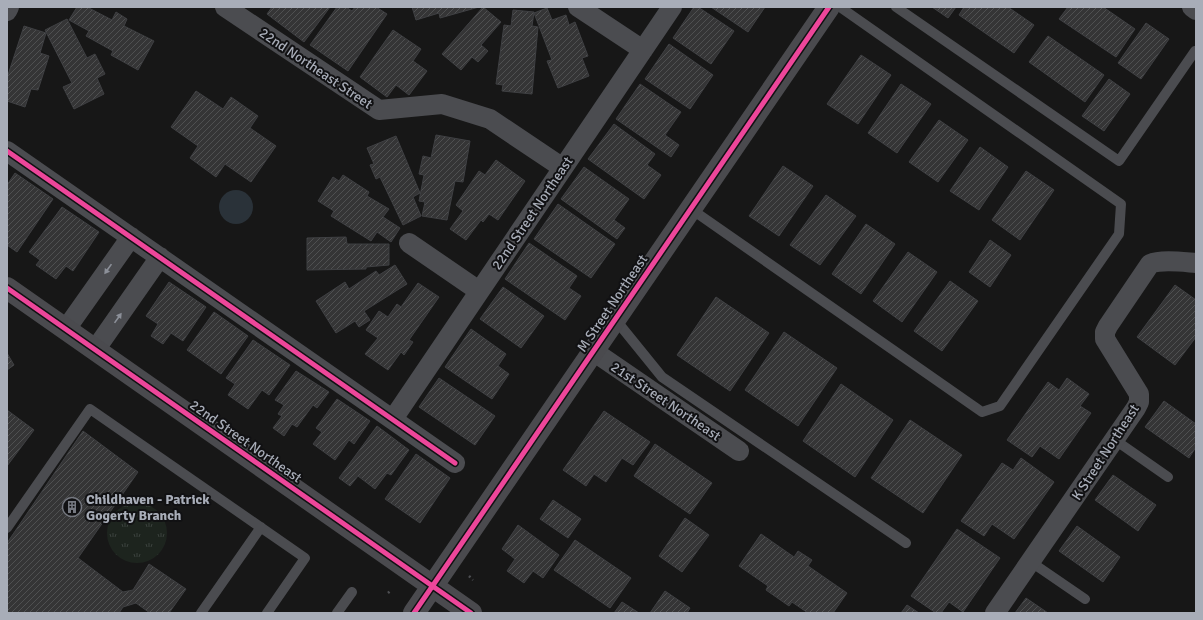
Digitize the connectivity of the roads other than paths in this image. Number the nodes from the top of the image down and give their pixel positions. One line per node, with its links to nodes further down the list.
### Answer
1 (9, 7): 9 (street)
2 (224, 7): 14 (street, 22nd Northeast Street)
3 (578, 7): 11 (street)
4 (672, 7): 11 (street, 22nd Street Northeast)
5 (829, 7): 15 (street, M Street Northeast)
6 (840, 7): 15 (lane)
7 (896, 7): 12 (lane)
8 (1192, 7): 10 (street)
9 (7, 10)
10 (1196, 10)
11 (643, 50): 14 (street, 22nd Street Northeast)
12 (1195, 51)
13 (7, 151): 16 (street)
14 (563, 168): 21 (street, 22nd Street Northeast)
15 (690, 209): 22 (street, M Street Northeast)
16 (131, 237): 18 (street); 23 (street, one-way to 23)
17 (409, 243): 21 (street)
18 (160, 257): 24 (street, one-way to 18); 26 (street)
19 (1196, 263): 27 (street, K Street Northeast)
20 (7, 288): 23 (street, 22nd Street Northeast)
21 (479, 291): 26 (street, 22nd Street Northeast)
22 (615, 319): 25 (street, M Street Northeast); 33 (lane)
23 (66, 329): 24 (street, 22nd Street Northeast)
24 (96, 350): 35 (street, 22nd Street Northeast)
25 (593, 351): 28 (street, 21st Street Northeast); 35 (street, M Street Northeast)
26 (393, 419): 29 (street)
27 (1115, 440): 30 (lane); 34 (street, K Street Northeast)
28 (739, 451)
29 (455, 463)
30 (1168, 476)
31 (261, 527): 32 (lane); 38 (lane); 39 (lane)
32 (7, 528)
33 (906, 543)
34 (1031, 562): 37 (lane); 43 (street, K Street Northeast)
35 (433, 586): 41 (street, M Street Northeast); 42 (street, 22nd Street Northeast)
36 (352, 592): 40 (lane)
37 (1085, 599)
38 (201, 613)
39 (266, 613)
40 (337, 613)
41 (414, 613)
42 (471, 613)
43 (995, 613)

